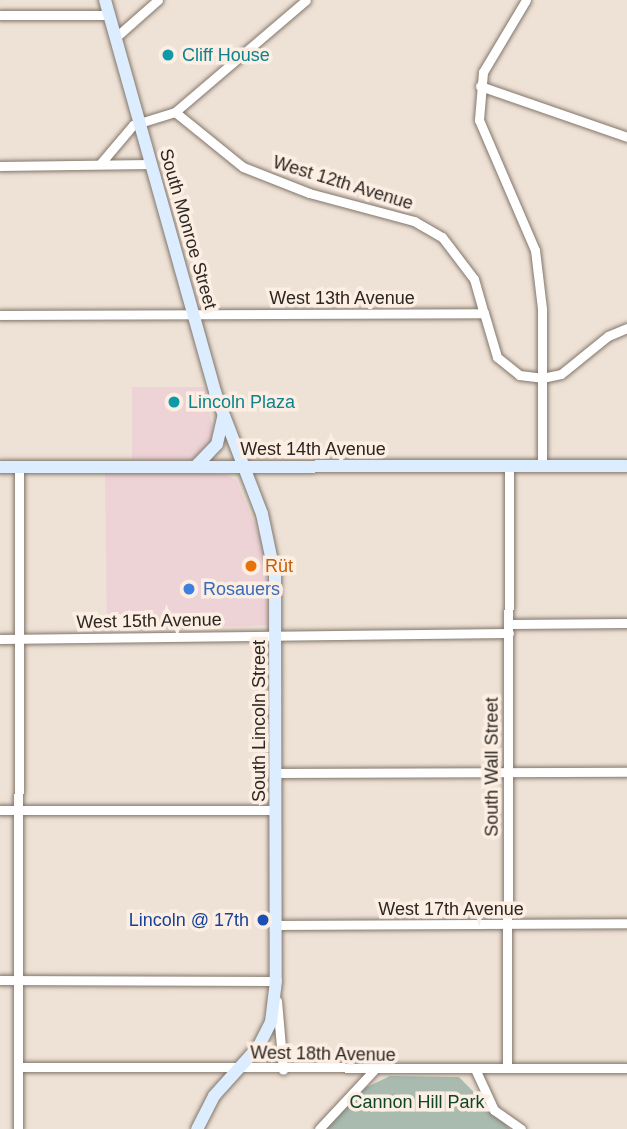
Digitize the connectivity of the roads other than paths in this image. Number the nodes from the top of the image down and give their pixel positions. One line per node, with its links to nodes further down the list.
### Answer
1 (105, 0): 5 (street, South Monroe Street)
2 (158, 0): 7 (street)
3 (306, 0): 9 (street)
4 (526, 0): 8 (street)
5 (109, 15): 6 (street); 7 (street, South Monroe Street)
6 (0, 16)
7 (116, 37): 10 (street, South Monroe Street)
8 (480, 86): 11 (street); 19 (street)
9 (175, 112): 10 (street); 15 (street, West 12th Avenue)
10 (140, 121): 12 (street); 13 (street, South Monroe Street)
11 (627, 137)
12 (100, 164): 13 (street); 14 (street)
13 (151, 164): 16 (street, South Monroe Street)
14 (0, 166)
15 (484, 313): 16 (street, West 13th Avenue); 19 (street)
16 (193, 314): 17 (street, West 13th Avenue); 20 (street, South Monroe Street)
17 (0, 315)
18 (627, 328): 19 (street)
19 (542, 378): 22 (street)
20 (223, 417): 26 (street); 27 (street, South Monroe Street)
21 (509, 466): 22 (street, West 14th Avenue); 27 (street, West 14th Avenue); 29 (street, South Wall Street)
22 (542, 466): 23 (street, West 14th Avenue)
23 (627, 466)
24 (0, 467): 25 (street, West 14th Avenue)
25 (19, 467): 26 (street, West 14th Avenue); 32 (street)
26 (195, 467): 27 (street, West 14th Avenue)
27 (240, 467): 30 (street, South Lincoln Street)
28 (627, 623): 29 (street, West 15th Avenue)
29 (509, 628): 30 (street, West 15th Avenue); 33 (street, South Wall Street)
30 (276, 635): 32 (street, West 15th Avenue); 35 (street, South Lincoln Street)
31 (0, 639): 32 (street, West 15th Avenue)
32 (20, 639): 37 (street)
33 (508, 772): 34 (street); 35 (street); 40 (street, South Wall Street)
34 (627, 772)
35 (276, 773): 38 (street, South Lincoln Street)
36 (0, 810): 37 (street)
37 (20, 810): 38 (street); 43 (street)
38 (276, 810): 41 (street, South Lincoln Street)
39 (627, 923): 40 (street, West 17th Avenue)
40 (508, 924): 41 (street, West 17th Avenue); 47 (street, South Wall Street)
41 (276, 925): 44 (street, South Lincoln Street)
42 (0, 980): 43 (street)
43 (18, 980): 44 (street); 45 (street)
44 (276, 981): 46 (street, South Lincoln Street); 49 (street, South Lincoln Street)
45 (18, 1067): 46 (street, West 18th Avenue); 52 (street)
46 (237, 1068): 49 (street, West 18th Avenue); 53 (street, South Lincoln Street)
47 (508, 1068): 48 (street, West 18th Avenue); 51 (street, West 18th Avenue)
48 (627, 1068)
49 (283, 1070): 50 (street, West 18th Avenue)
50 (374, 1070): 51 (street, West 18th Avenue); 54 (street)
51 (476, 1071): 55 (street)
52 (18, 1129)
53 (197, 1129)
54 (319, 1129)
55 (521, 1129)

